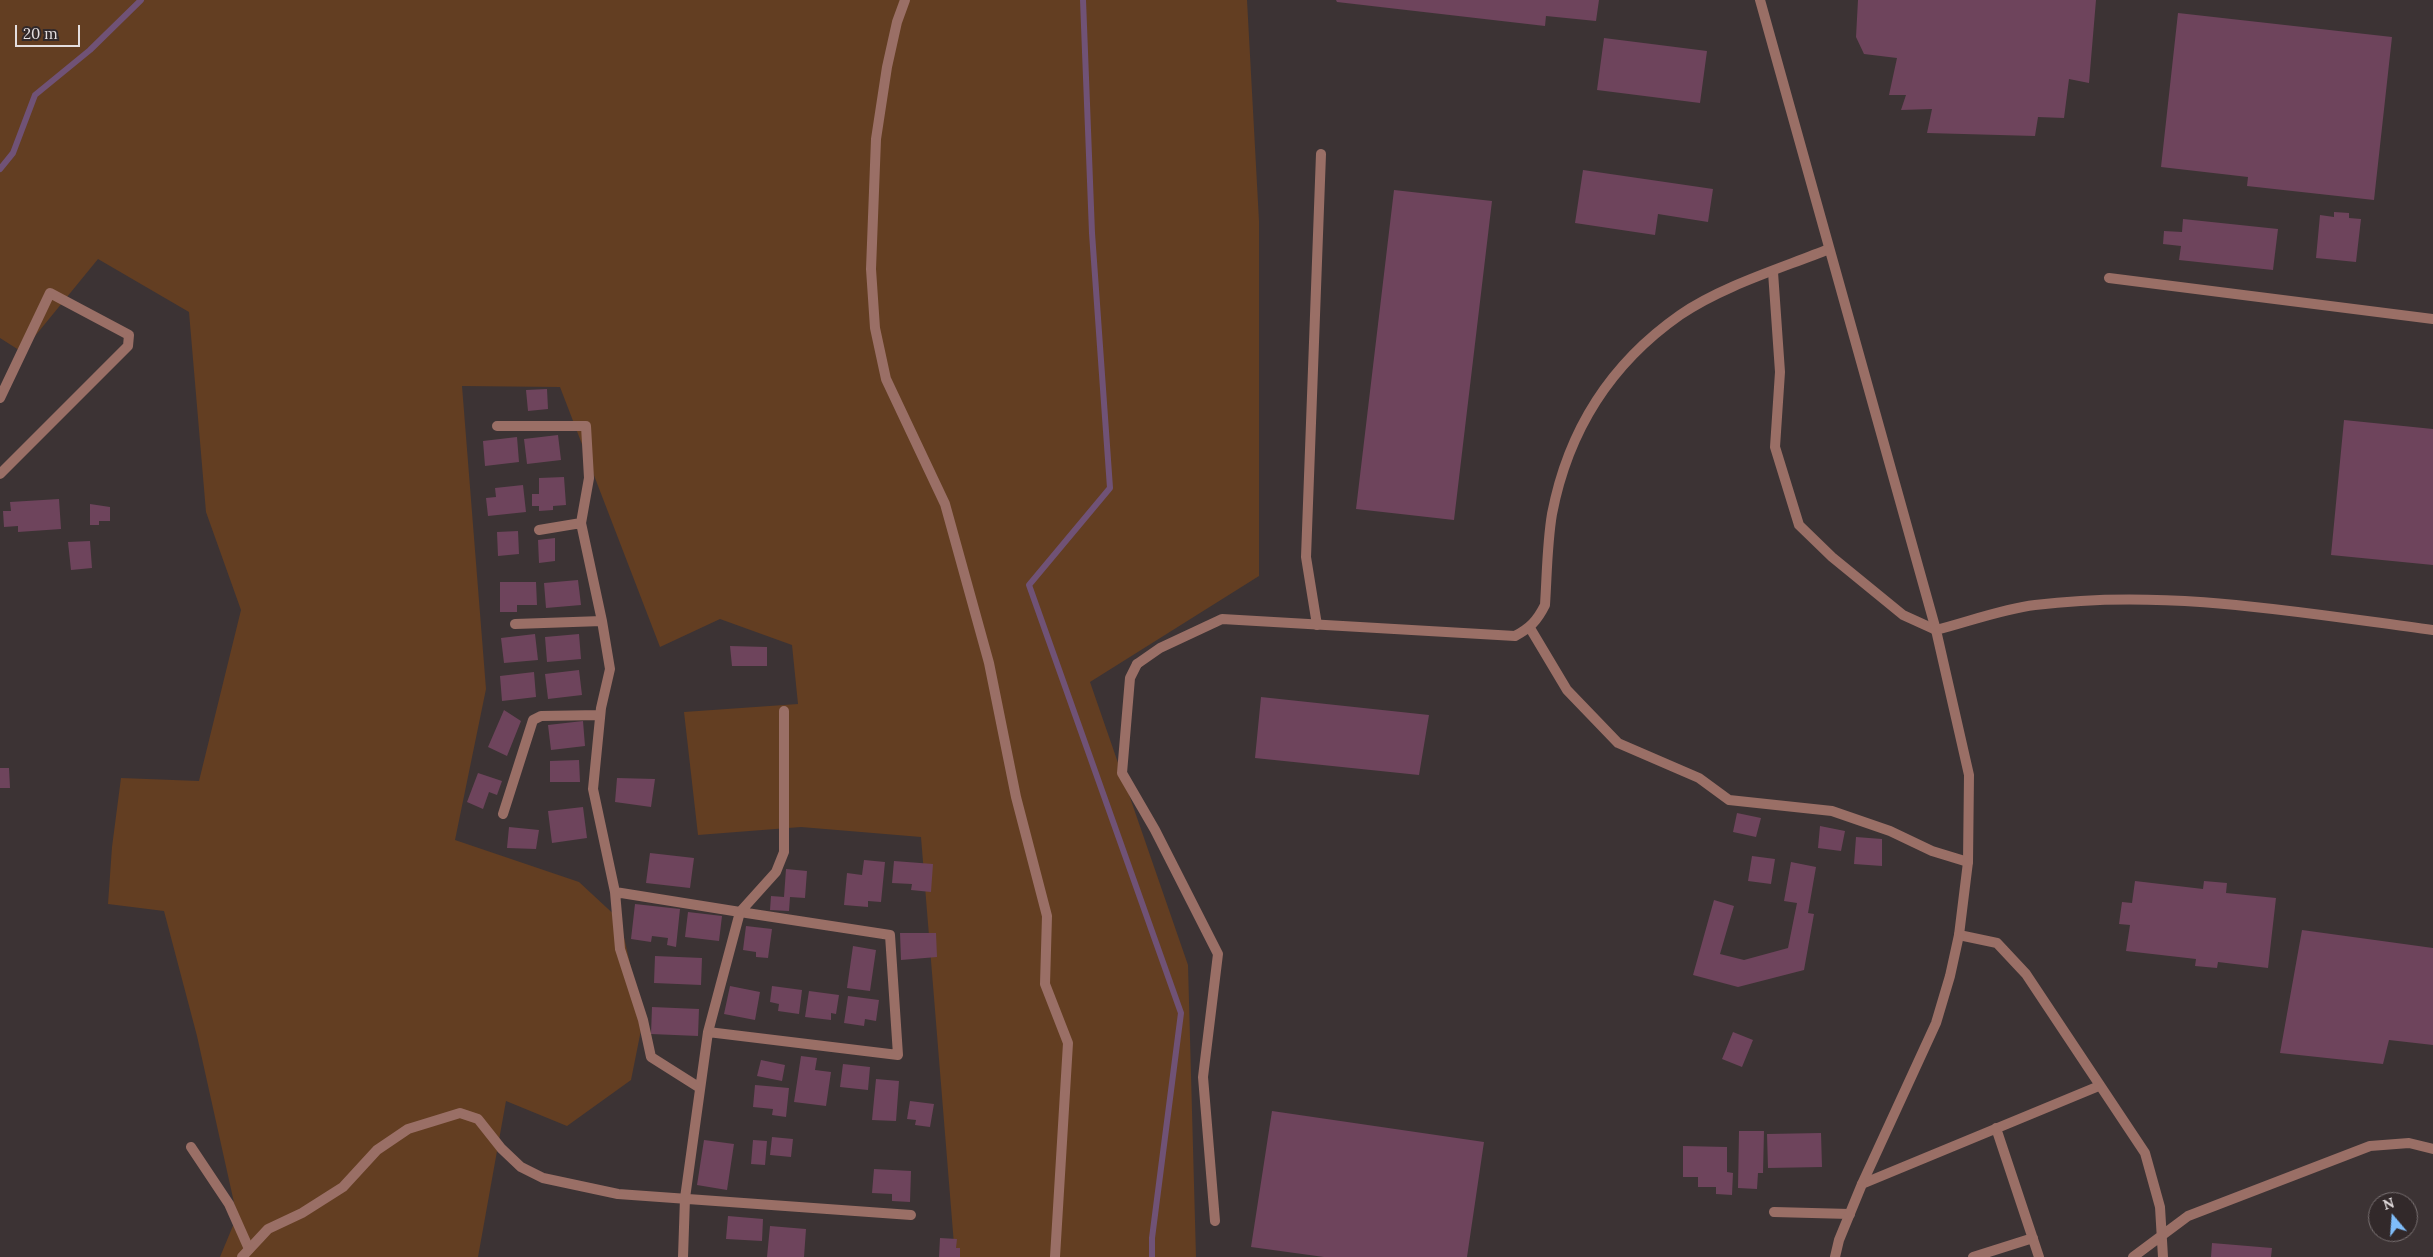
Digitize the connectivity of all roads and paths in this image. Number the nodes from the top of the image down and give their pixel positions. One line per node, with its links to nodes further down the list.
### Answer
1 (905, 0): 43 (street)
2 (1760, 0): 4 (street)
3 (1321, 154): 15 (street)
4 (1830, 249): 5 (street); 17 (street)
5 (1774, 272): 16 (street); 17 (street)
6 (2109, 278): 7 (street)
7 (2433, 319)
8 (0, 398): 10 (street)
9 (497, 426): 11 (street)
10 (0, 474)
11 (581, 523): 12 (street); 13 (street)
12 (539, 530)
13 (602, 621): 14 (street); 20 (street)
14 (515, 624)
15 (1317, 625): 16 (street); 37 (street)
16 (1530, 628): 22 (street)
17 (1936, 630): 18 (street); 22 (street)
18 (2433, 630)
19 (784, 711): 24 (street)
20 (600, 715): 21 (street); 23 (street)
21 (503, 814)
22 (1968, 862): 25 (street)
23 (615, 892): 24 (street); 28 (street)
24 (740, 912): 26 (street); 26 (street)
25 (1959, 935): 27 (street); 32 (street)
26 (708, 1032): 28 (street)
27 (2099, 1086): 29 (street); 39 (street)
28 (700, 1088): 33 (street)
29 (1996, 1128): 32 (street); 38 (street)
30 (191, 1147): 40 (street)
31 (2433, 1149): 39 (street)
32 (1862, 1184): 35 (street)
33 (685, 1198): 36 (street); 40 (street); 42 (street)
34 (1774, 1212): 35 (street)
35 (1850, 1214): 44 (street)
36 (911, 1215)
37 (1215, 1221)
38 (2033, 1238): 45 (street); 46 (street)
39 (2161, 1238): 47 (street); 48 (street)
40 (249, 1249): 41 (street)
41 (242, 1257)
42 (682, 1257)
43 (1055, 1257)
44 (1835, 1257)
45 (1973, 1257)
46 (2039, 1257)
47 (2133, 1257)
48 (2163, 1257)

